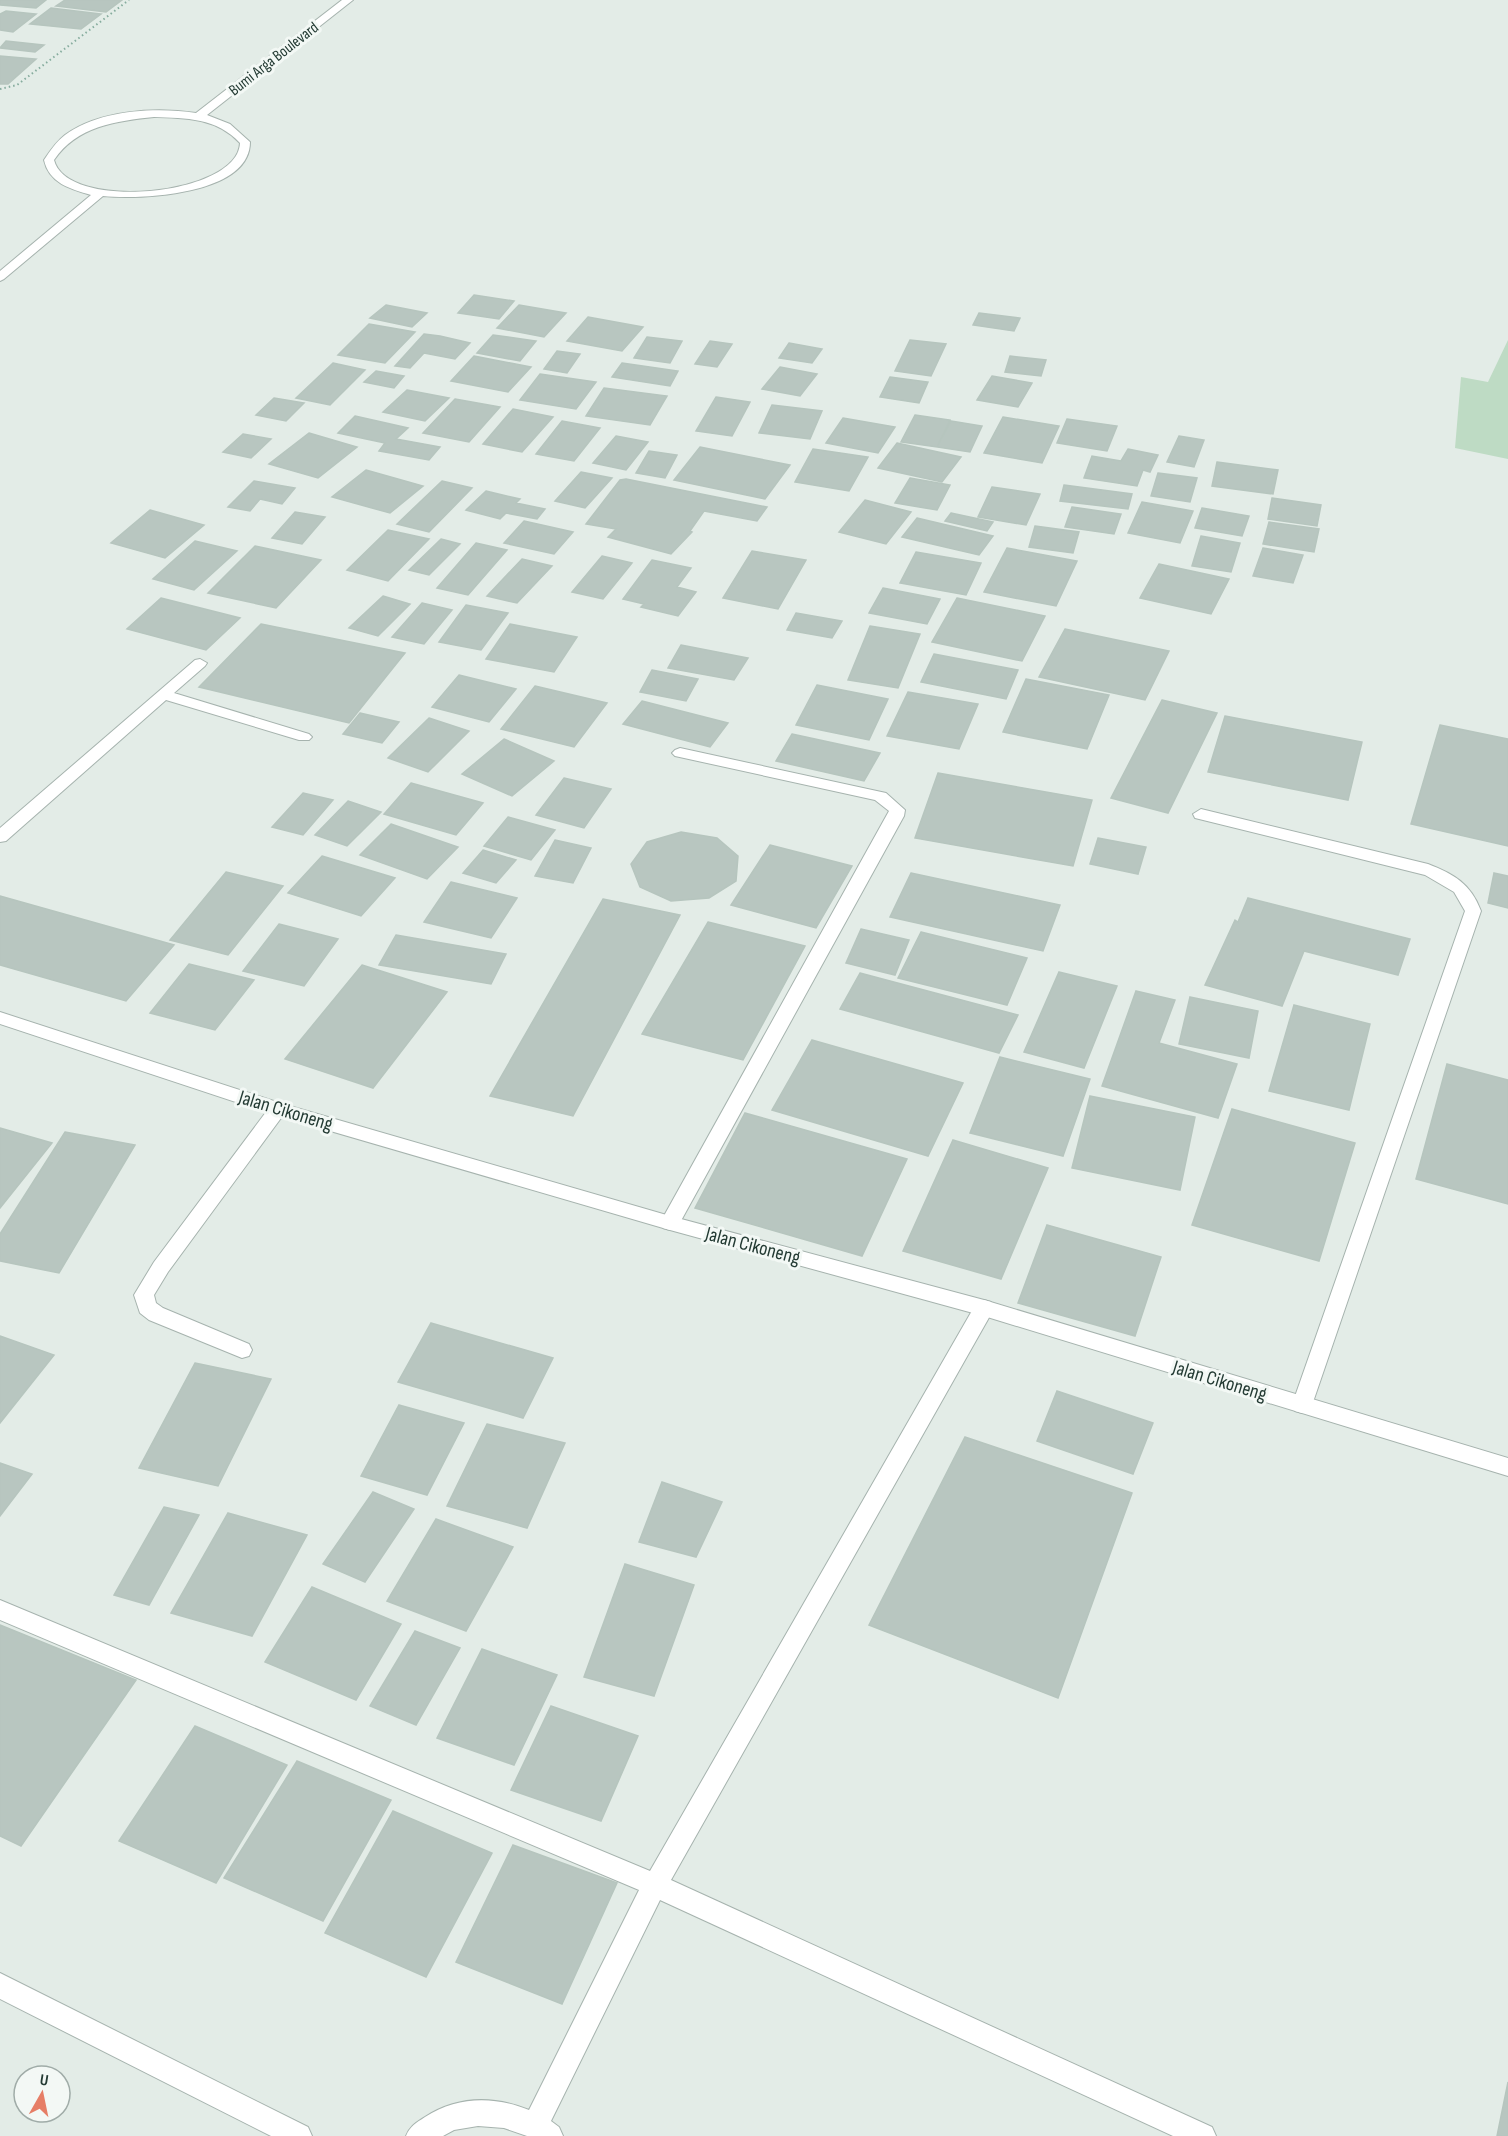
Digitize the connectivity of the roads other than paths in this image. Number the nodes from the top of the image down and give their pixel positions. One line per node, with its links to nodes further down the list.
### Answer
1 (348, 0): 2 (street, Bumi Arga Boulevard)
2 (198, 117): 3 (street); 3 (street)
3 (101, 192): 4 (street)
4 (0, 277)
5 (201, 663): 6 (street)
6 (164, 695): 7 (street); 10 (street)
7 (304, 737)
8 (680, 753): 13 (street)
9 (1201, 814): 16 (street)
10 (0, 837)
11 (0, 1018): 12 (street, Jalan Cikoneng)
12 (278, 1109): 13 (street, Jalan Cikoneng); 15 (street)
13 (670, 1223): 14 (street, Jalan Cikoneng)
14 (984, 1308): 16 (street, Jalan Cikoneng); 19 (street)
15 (242, 1350)
16 (1302, 1405): 17 (street, Jalan Cikoneng)
17 (1508, 1467)
18 (0, 1610): 19 (street)
19 (655, 1885): 21 (street); 22 (street)
20 (0, 1986): 23 (street)
21 (543, 2130): 24 (street)
22 (1196, 2134)
23 (299, 2136)
24 (418, 2136)

